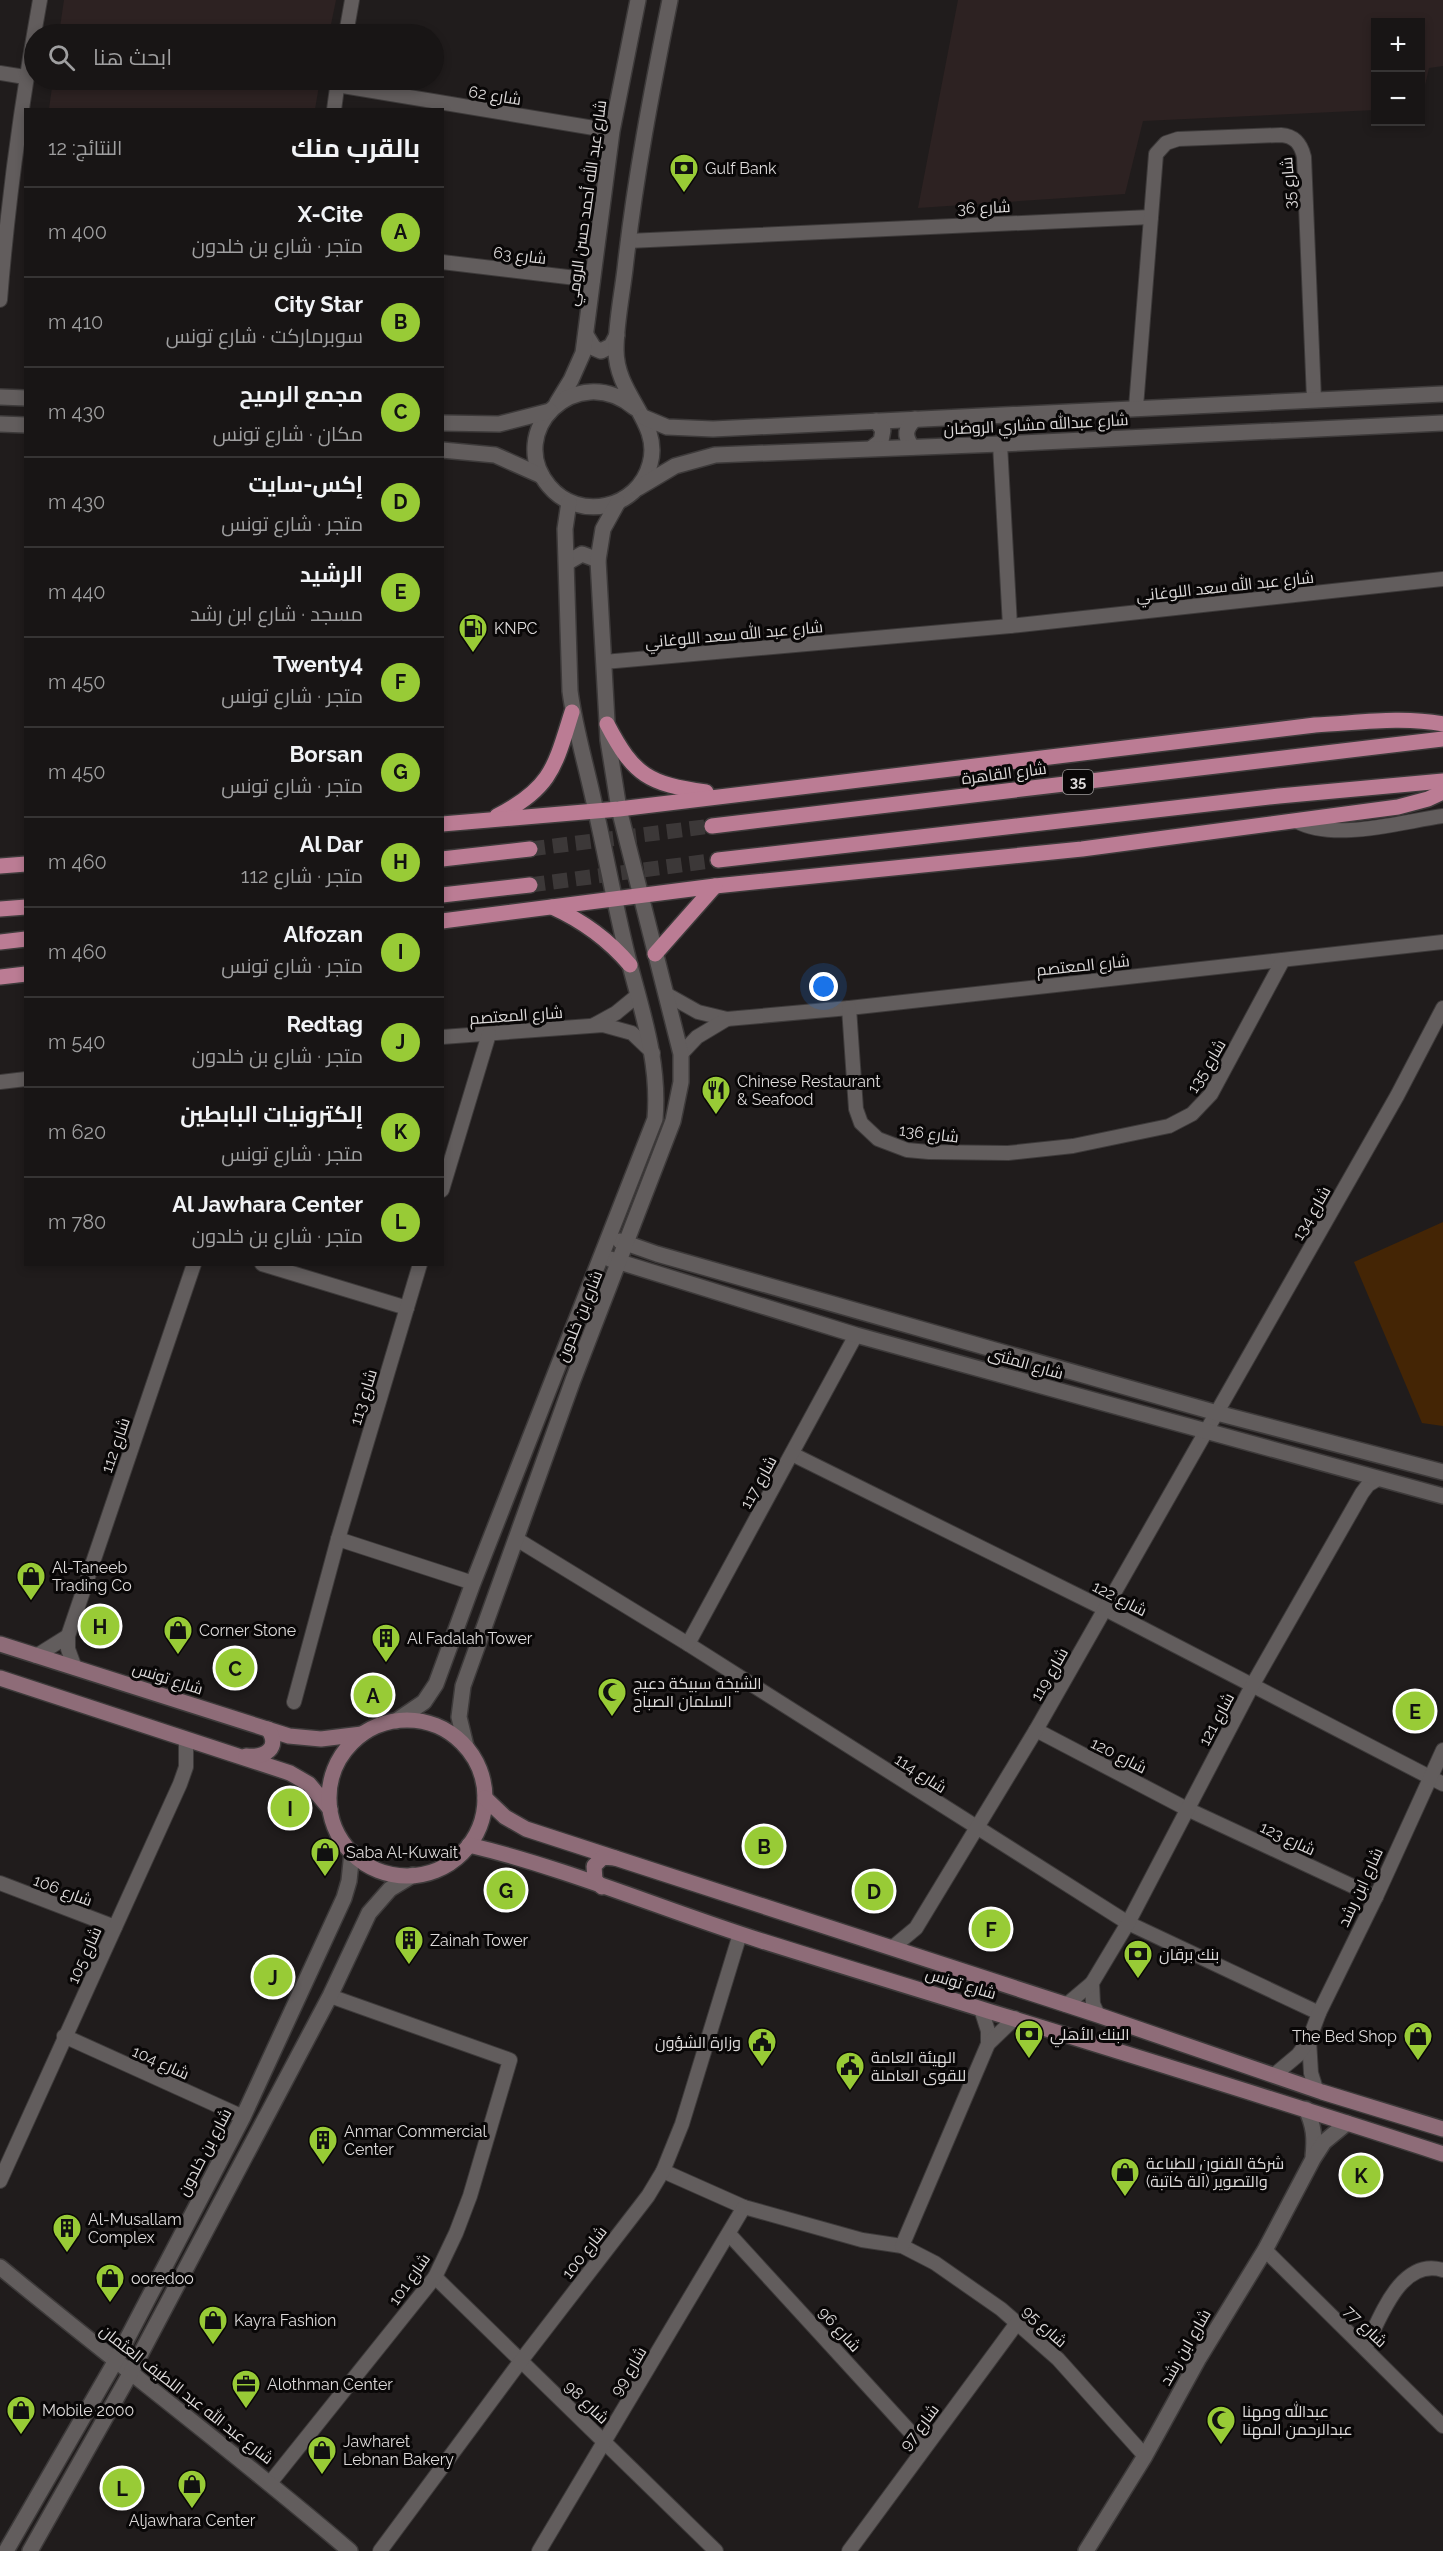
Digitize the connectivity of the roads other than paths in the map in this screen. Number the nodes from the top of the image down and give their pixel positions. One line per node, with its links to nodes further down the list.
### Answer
1 (40, 0): 5 (street)
2 (352, 0): 6 (street)
3 (638, 0): 13 (street, شارع عبد الله أحمد حسن الرومي)
4 (670, 0): 16 (street)
5 (36, 24)
6 (348, 24)
7 (0, 73): 8 (street)
8 (24, 77)
9 (24, 90): 15 (street)
10 (337, 90): 12 (street)
11 (383, 90): 13 (street, شارع 62)
12 (334, 108)
13 (612, 131): 18 (street, شارع عبد الله أحمد حسن الرومي)
14 (1151, 217): 16 (street, شارع 36); 25 (street, شارع 35); 26 (street)
15 (3, 236): 19 (street)
16 (628, 241): 21 (street)
17 (444, 262): 18 (street, شارع 63)
18 (594, 280): 20 (street, شارع عبد الله أحمد حسن الرومي)
19 (0, 300)
20 (586, 335): 21 (street); 27 (street, شارع عبد الله أحمد حسن الرومي)
21 (618, 335): 28 (street)
22 (1443, 394): 25 (street, شارع عبدالله مشاري الروضان)
23 (0, 397): 24 (street)
24 (24, 398)
25 (1314, 399): 26 (street, شارع عبدالله مشاري الروضان)
26 (1136, 407): 29 (street, شارع عبدالله مشاري الروضان)
27 (552, 409): 28 (street); 35 (street); 43 (street)
28 (639, 412): 36 (street, شارع عبدالله مشاري الروضان); 44 (street)
29 (915, 419): 30 (street, شارع عبدالله مشاري الروضان); 38 (street)
30 (876, 421): 36 (street, شارع عبدالله مشاري الروضان); 39 (street)
31 (444, 423): 35 (street)
32 (1443, 423): 37 (street, شارع عبدالله مشاري الروضان)
33 (0, 424): 34 (street)
34 (24, 425)
35 (473, 425): 41 (street)
36 (713, 429): 42 (street)
37 (1000, 444): 38 (street, شارع عبدالله مشاري الروضان); 50 (street)
38 (912, 447): 39 (street, شارع عبدالله مشاري الروضان)
39 (872, 448): 42 (street, شارع عبدالله مشاري الروضان)
40 (444, 450): 41 (street)
41 (465, 451): 43 (street)
42 (715, 455): 44 (street, شارع عبدالله مشاري الروضان)
43 (542, 476): 45 (street)
44 (638, 488): 46 (street)
45 (568, 502): 46 (street); 48 (street)
46 (618, 502): 47 (street)
47 (598, 560): 48 (street); 51 (street)
48 (568, 562): 52 (street)
49 (1443, 579): 50 (street, شارع عبد الله سعد اللوغاني)
50 (1010, 626): 51 (street, شارع عبد الله سعد اللوغاني)
51 (604, 662): 53 (street)
52 (572, 712): 60 (street); 62 (main road)
53 (607, 724): 58 (main road); 59 (street)
54 (1443, 724): 58 (main road)
55 (1443, 739): 65 (main road, شارع القاهرة / 35)
56 (1443, 781): 68 (main road, 35)
57 (1443, 792): 63 (main road)
58 (723, 795): 59 (main road)
59 (619, 809): 60 (main road); 74 (street)
60 (596, 811): 62 (main road); 75 (street)
61 (1443, 816): 63 (street)
62 (490, 820): 64 (main road)
63 (1296, 821): 72 (main road)
64 (444, 824)
65 (712, 826)
66 (530, 849): 67 (main road)
67 (444, 859)
68 (718, 860)
69 (24, 864): 70 (main road)
70 (0, 866)
71 (530, 885): 73 (main road)
72 (715, 886): 74 (main road); 83 (main road)
73 (444, 894)
74 (640, 895): 75 (main road); 83 (street, شارع بن خلدون)
75 (614, 899): 77 (main road); 85 (street, شارع بن خلدون)
76 (24, 906): 78 (main road)
77 (552, 907): 79 (main road); 85 (main road)
78 (0, 909)
79 (444, 921)
80 (24, 939): 81 (main road)
81 (0, 942)
82 (1443, 942): 84 (street, شارع المعتصم)
83 (655, 954): 88 (street, شارع بن خلدون)
84 (1282, 960): 90 (street, شارع المعتصم); 100 (street, شارع 135)
85 (630, 965): 89 (street, شارع بن خلدون)
86 (24, 974): 87 (main road)
87 (0, 977)
88 (666, 994): 92 (street, شارع المعتصم); 97 (street, شارع بن خلدون)
89 (638, 995): 93 (street, شارع المعتصم); 96 (street, شارع بن خلدون)
90 (849, 1008): 92 (street, شارع المعتصم); 100 (street, شارع 136)
91 (1443, 1008): 111 (street, شارع 134)
92 (727, 1019): 97 (street, شارع المعتصم)
93 (592, 1026): 94 (street, شارع المعتصم); 96 (street, شارع المعتصم)
94 (489, 1034): 95 (street, شارع المعتصم); 101 (street)
95 (444, 1037)
96 (653, 1054): 102 (street, شارع بن خلدون)
97 (681, 1054): 103 (street, شارع بن خلدون)
98 (24, 1080): 99 (street)
99 (0, 1083)
100 (1008, 1153)
101 (444, 1183)
102 (608, 1238): 103 (street, شارع المثنى); 104 (street, شارع بن خلدون)
103 (627, 1244): 105 (street, شارع بن خلدون); 111 (street, شارع المثنى)
104 (601, 1256): 105 (street, شارع المثنى); 119 (street, شارع بن خلدون)
105 (620, 1262): 110 (street, شارع المثنى); 118 (street, شارع بن خلدون)
106 (193, 1266): 121 (street, شارع 112)
107 (269, 1266): 109 (street)
108 (419, 1266): 109 (street, شارع 113)
109 (407, 1308): 117 (street, شارع 113)
110 (856, 1335): 112 (street, شارع المثنى); 113 (street, شارع 117)
111 (1217, 1413): 112 (street, شارع 134); 114 (street, شارع المثنى)
112 (1206, 1432): 115 (street, شارع المثنى); 120 (street, شارع 119)
113 (792, 1454): 120 (street, شارع 122); 123 (street, شارع 117)
114 (1443, 1472)
115 (1378, 1479): 116 (street, شارع المثنى); 127 (street, شارع 121)
116 (1443, 1496)
117 (338, 1539): 119 (street); 128 (street, شارع 113)
118 (518, 1539): 123 (street, شارع 114); 134 (street, شارع بن خلدون)
119 (473, 1583): 129 (street, شارع بن خلدون)
120 (1105, 1609): 127 (street, شارع 122); 131 (street, شارع 119)
121 (68, 1636): 124 (street); 125 (street)
122 (0, 1644): 124 (main road, شارع تونس)
123 (688, 1644): 141 (street, شارع 114)
124 (36, 1656): 125 (main road, شارع تونس)
125 (75, 1668): 130 (main road, شارع تونس)
126 (0, 1678): 133 (main road)
127 (1253, 1684): 137 (street, شارع 122); 140 (street, شارع 121)
128 (294, 1702)
129 (396, 1721): 132 (main road); 134 (main road)
130 (268, 1729): 132 (main road, شارع تونس); 136 (main road)
131 (1036, 1731): 140 (street, شارع 120); 141 (street, شارع 119)
132 (362, 1734): 139 (main road)
133 (186, 1740): 136 (main road); 150 (street, شارع 105)
134 (466, 1746): 138 (main road)
135 (1443, 1750): 137 (street, شارع ابن رشد)
136 (237, 1756): 139 (main road)
137 (1437, 1781): 148 (street, شارع ابن رشد)
138 (485, 1798): 142 (main road); 144 (main road, شارع تونس)
139 (330, 1809): 143 (main road)
140 (1187, 1809): 148 (street, شارع 123); 149 (street, شارع 121)
141 (976, 1828): 149 (street, شارع 114); 151 (street, شارع 119)
142 (469, 1845): 145 (main road); 147 (main road, شارع تونس)
143 (352, 1852): 145 (main road); 168 (street, شارع بن خلدون)
144 (621, 1859): 147 (main road); 153 (main road, شارع تونس)
145 (413, 1875): 156 (street)
146 (0, 1883): 150 (street, شارع 106)
147 (602, 1887): 152 (main road, شارع تونس)
148 (1376, 1897): 159 (street, شارع ابن رشد)
149 (1128, 1923): 155 (street, شارع 121); 159 (street, شارع 114)
150 (115, 1927): 162 (street, شارع 105)
151 (916, 1928): 153 (street, شارع 119); 154 (street)
152 (740, 1934): 158 (main road, شارع تونس); 173 (street, شارع 100)
153 (892, 1948): 154 (main road, شارع تونس)
154 (922, 1958): 157 (main road, شارع تونس)
155 (1092, 1983): 157 (street, شارع 121); 160 (street)
156 (330, 1996): 181 (street, شارع 101); 186 (street)
157 (1066, 2005): 160 (main road, شارع تونس)
158 (981, 2009): 161 (main road, شارع تونس); 164 (street)
159 (1319, 2013): 163 (street, شارع ابن رشد)
160 (1098, 2015): 165 (main road, شارع تونس)
161 (1015, 2018): 164 (street); 167 (main road, شارع تونس)
162 (64, 2036): 168 (street, شارع 104); 174 (street, شارع 105)
163 (1309, 2040): 165 (street, شارع ابن رشد); 166 (street, شارع ابن رشد)
164 (988, 2044): 177 (street)
165 (1274, 2075): 166 (main road, شارع تونس)
166 (1316, 2090): 170 (main road, شارع تونس)
167 (1306, 2109): 169 (main road, شارع تونس); 172 (street, شارع ابن رشد)
168 (243, 2117): 185 (street, شارع بن خلدون)
169 (1347, 2122): 171 (main road, شارع تونس); 172 (street, شارع ابن رشد)
170 (1443, 2129)
171 (1443, 2154)
172 (1313, 2159): 178 (street, شارع ابن رشد)
173 (663, 2171): 175 (street, شارع 95); 184 (street, شارع 100)
174 (0, 2181)
175 (744, 2207): 176 (street, شارع 99); 177 (street, شارع 95)
176 (729, 2234): 188 (street, شارع 99); 189 (street, شارع 96)
177 (902, 2246): 182 (street, شارع 95)
178 (1265, 2250): 183 (street, شارع 77); 190 (street, شارع ابن رشد)
179 (0, 2267): 185 (street, شارع عبد الله عبد اللطيف العثمان)
180 (1443, 2270): 183 (street)
181 (435, 2277): 184 (street, شارع 98); 191 (street, شارع 101)
182 (1017, 2323): 189 (street, شارع 97); 190 (street, شارع 95)
183 (1365, 2348): 187 (street, شارع 77)
184 (520, 2361): 188 (street, شارع 98); 195 (street, شارع 100)
185 (114, 2362): 186 (street, شارع عبد الله عبد اللطيف العثمان); 192 (street, شارع بن خلدون)
186 (130, 2374): 191 (street, شارع عبد الله عبد اللطيف العثمان); 193 (street)
187 (1443, 2426)
188 (605, 2442): 196 (street, شارع 99); 197 (street, شارع 98)
189 (924, 2447): 198 (street, شارع 97)
190 (1145, 2456): 199 (street, شارع ابن رشد)
191 (270, 2483): 194 (street, شارع عبد الله عبد اللطيف العثمان)
192 (6, 2551)
193 (30, 2551)
194 (350, 2551)
195 (380, 2551)
196 (539, 2551)
197 (716, 2551)
198 (849, 2551)
199 (1086, 2551)

